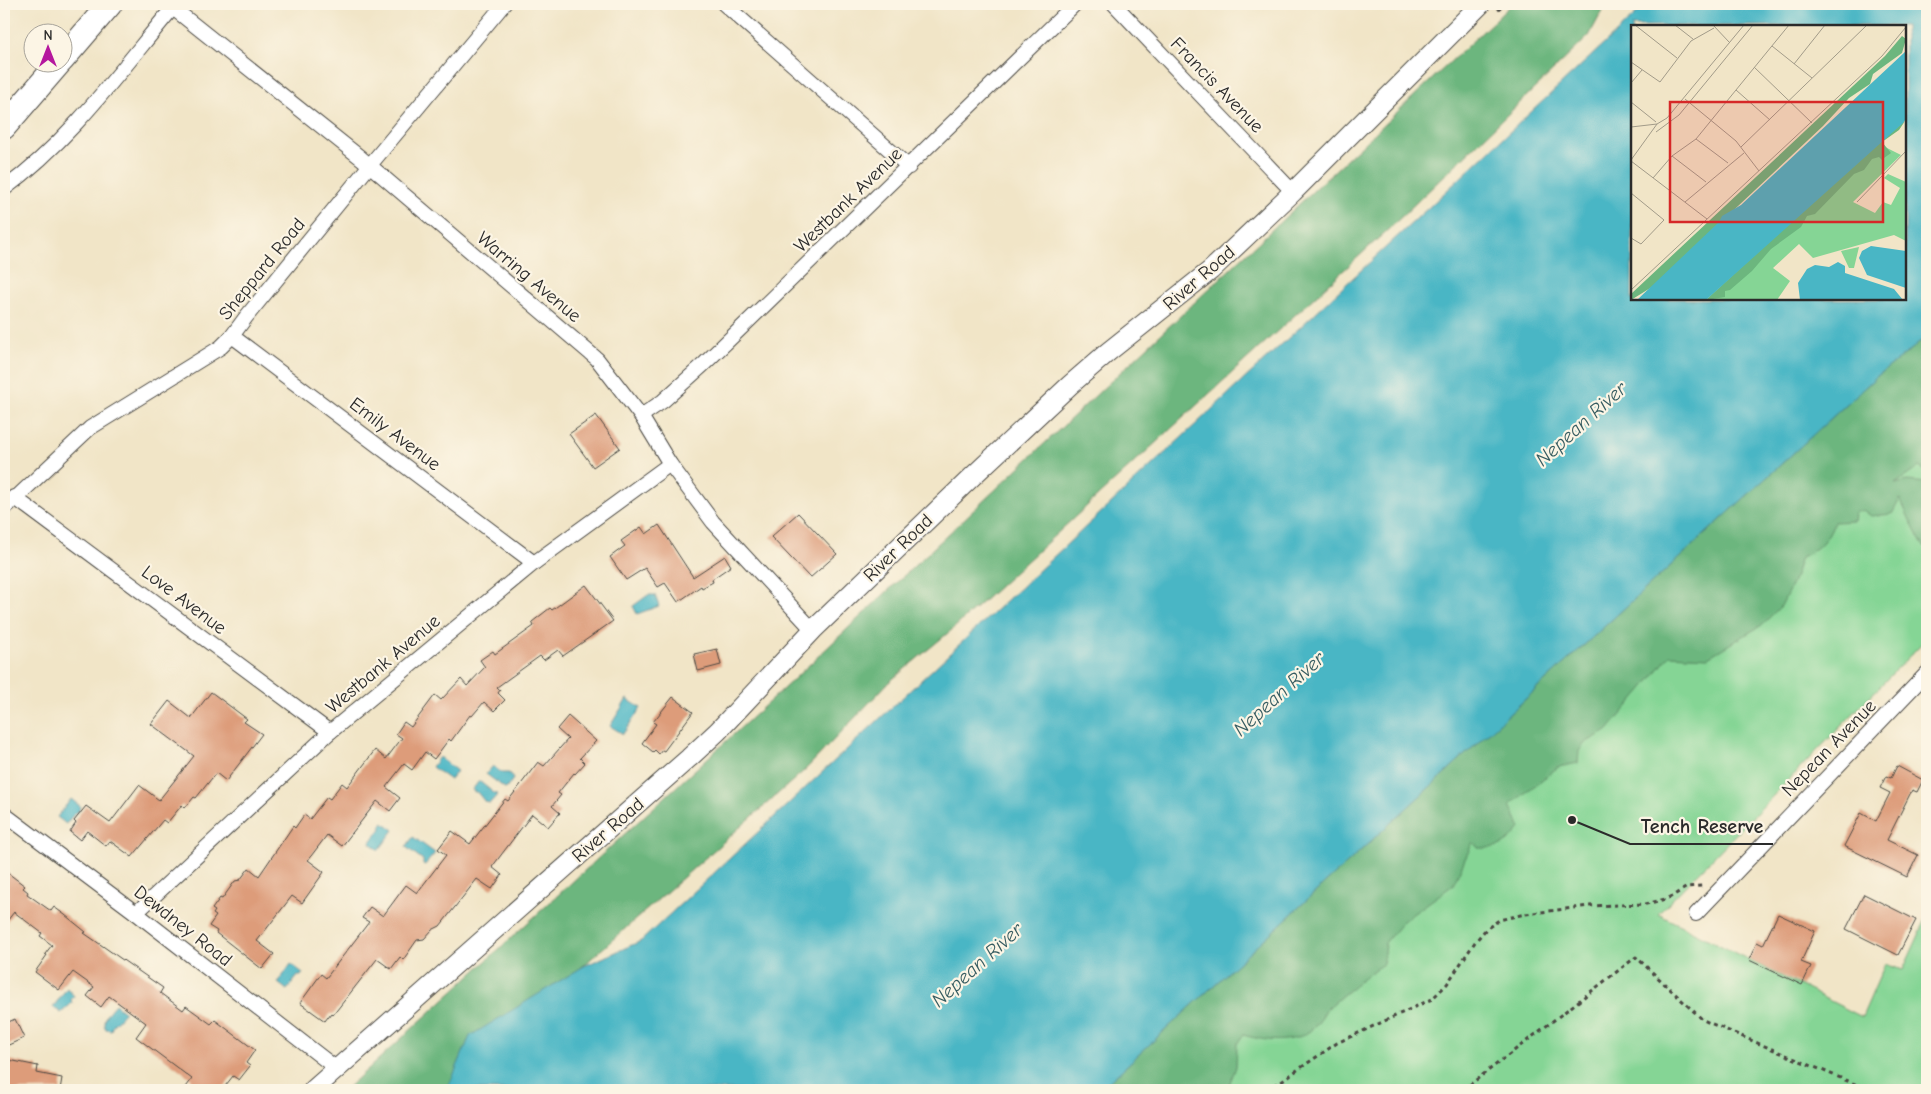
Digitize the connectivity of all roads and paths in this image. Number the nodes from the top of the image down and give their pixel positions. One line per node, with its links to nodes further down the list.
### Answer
1 (94, 4): 9 (highway)
2 (110, 4): 10 (highway)
3 (504, 4): 15 (street, Sheppard Road)
4 (724, 4): 16 (street)
5 (1075, 4): 16 (street, Westbank Avenue)
6 (1114, 4): 18 (street, Francis Avenue)
7 (1481, 4): 18 (street, River Road)
8 (172, 5): 15 (street, Warring Avenue); 17 (street)
9 (72, 30)
10 (72, 48)
11 (35, 72): 13 (highway)
12 (52, 72): 14 (highway)
13 (4, 105)
14 (4, 127)
15 (370, 165): 19 (street, Sheppard Road); 20 (street, Warring Avenue)
16 (909, 167): 20 (street, Westbank Avenue)
17 (4, 190)
18 (1293, 192): 25 (street, River Road)
19 (232, 336): 22 (street, Sheppard Road); 24 (street, Emily Avenue)
20 (641, 416): 21 (street, Warring Avenue)
21 (670, 464): 24 (street, Westbank Avenue); 25 (street, Warring Avenue)
22 (14, 497): 23 (street, Sheppard Road); 27 (street, Love Avenue)
23 (4, 509)
24 (534, 563): 27 (street, Westbank Avenue)
25 (813, 630): 32 (street, River Road)
26 (1927, 673): 29 (street, Nepean Avenue)
27 (330, 732): 30 (street, Westbank Avenue)
28 (4, 814): 30 (street, Dewdney Road)
29 (1723, 885): 31 (street, Nepean Avenue); 34 (path)
30 (136, 913): 32 (street, Dewdney Road)
31 (1696, 914)
32 (337, 1069): 33 (street, River Road)
33 (314, 1090)
34 (1268, 1090)
35 (1463, 1090): 36 (path)
36 (1869, 1090)

